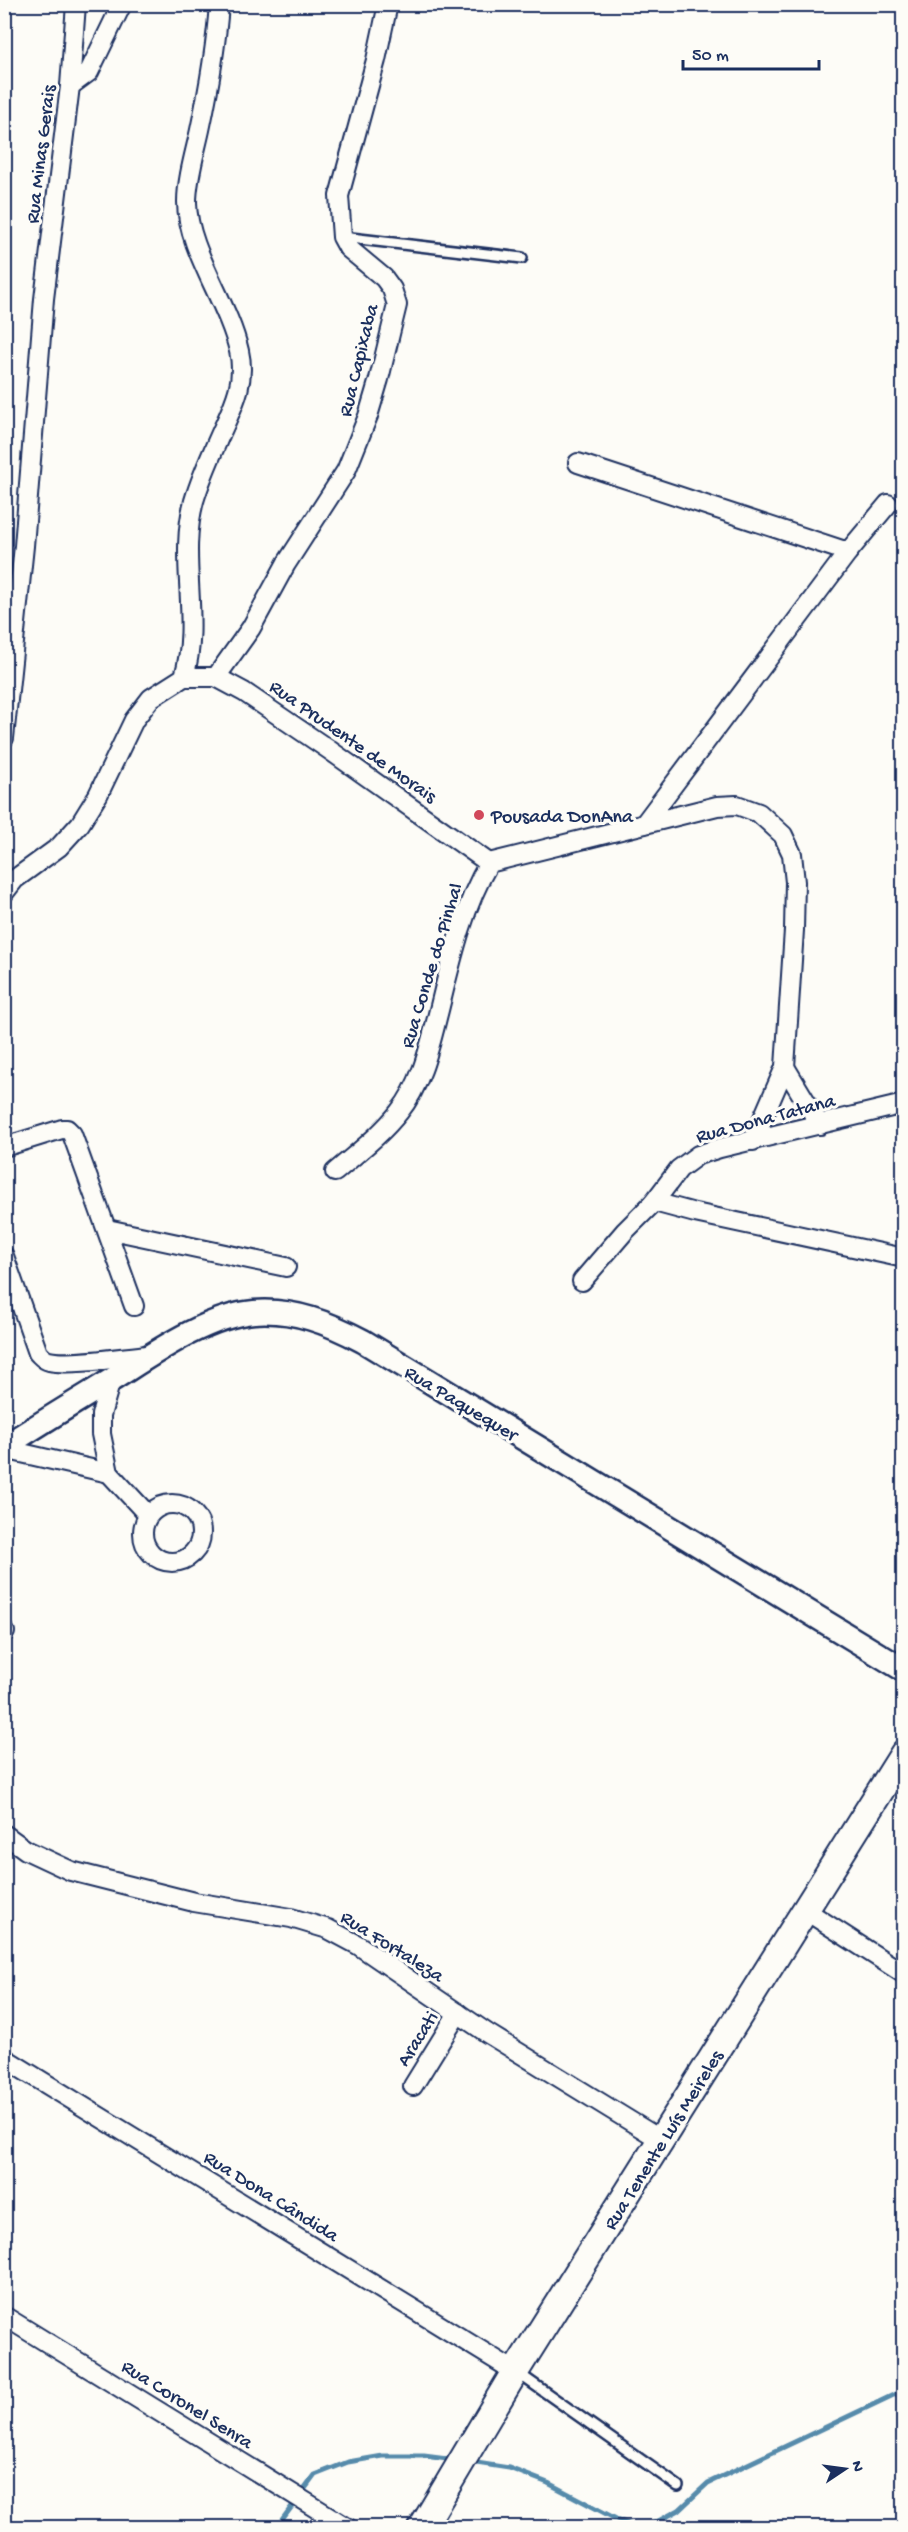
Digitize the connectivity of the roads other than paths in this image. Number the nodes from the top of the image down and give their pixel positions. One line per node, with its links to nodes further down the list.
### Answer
1 (76, 4): 5 (street, Rua Minas Gerais)
2 (122, 4): 5 (street)
3 (219, 4): 11 (street)
4 (388, 4): 6 (street)
5 (70, 86): 13 (street, Rua Minas Gerais)
6 (342, 237): 7 (lane); 12 (street, Rua Capixaba)
7 (522, 258)
8 (578, 463): 10 (street)
9 (888, 504): 10 (street)
10 (848, 552): 14 (street)
11 (184, 677): 12 (street, Rua Prudente de Morais); 16 (street)
12 (216, 677): 15 (street, Rua Prudente de Morais)
13 (4, 738)
14 (644, 824): 15 (street); 17 (street)
15 (489, 863): 22 (street, Rua Conde do Pinhal)
16 (4, 892)
17 (785, 1067): 19 (street); 20 (street)
18 (903, 1104): 19 (street, Rua Dona Tatana)
19 (820, 1125): 20 (street, Rua Dona Tatana)
20 (753, 1141): 23 (street, Rua Dona Tatana)
21 (4, 1147): 24 (street)
22 (335, 1172)
23 (654, 1202): 26 (street); 28 (street, Rua Dona Tatana)
24 (107, 1229): 27 (street); 29 (street)
25 (4, 1256): 30 (street)
26 (903, 1258)
27 (286, 1267)
28 (582, 1281)
29 (134, 1306)
30 (148, 1355): 31 (street, Rua Paquequer); 35 (street, Rua Paquequer)
31 (111, 1380): 32 (street, Rua Paquequer); 33 (street)
32 (4, 1448): 33 (street)
33 (109, 1473): 34 (street)
34 (148, 1515)
35 (903, 1670)
36 (903, 1753): 38 (main road, Rua Tenente Luís Meireles)
37 (4, 1834): 40 (street, Rua Fortaleza)
38 (805, 1910): 39 (street); 43 (main road, Rua Tenente Luís Meireles)
39 (903, 1974)
40 (458, 2013): 42 (street, Aracati); 43 (street, Rua Fortaleza)
41 (4, 2058): 45 (street, Rua Dona Cândida)
42 (413, 2086)
43 (662, 2140): 45 (main road, Rua Tenente Luís Meireles)
44 (4, 2316): 47 (street, Rua Coronel Senra)
45 (516, 2372): 46 (lane); 48 (main road, Rua Tenente Luís Meireles)
46 (678, 2486)
47 (348, 2528)
48 (422, 2528)

